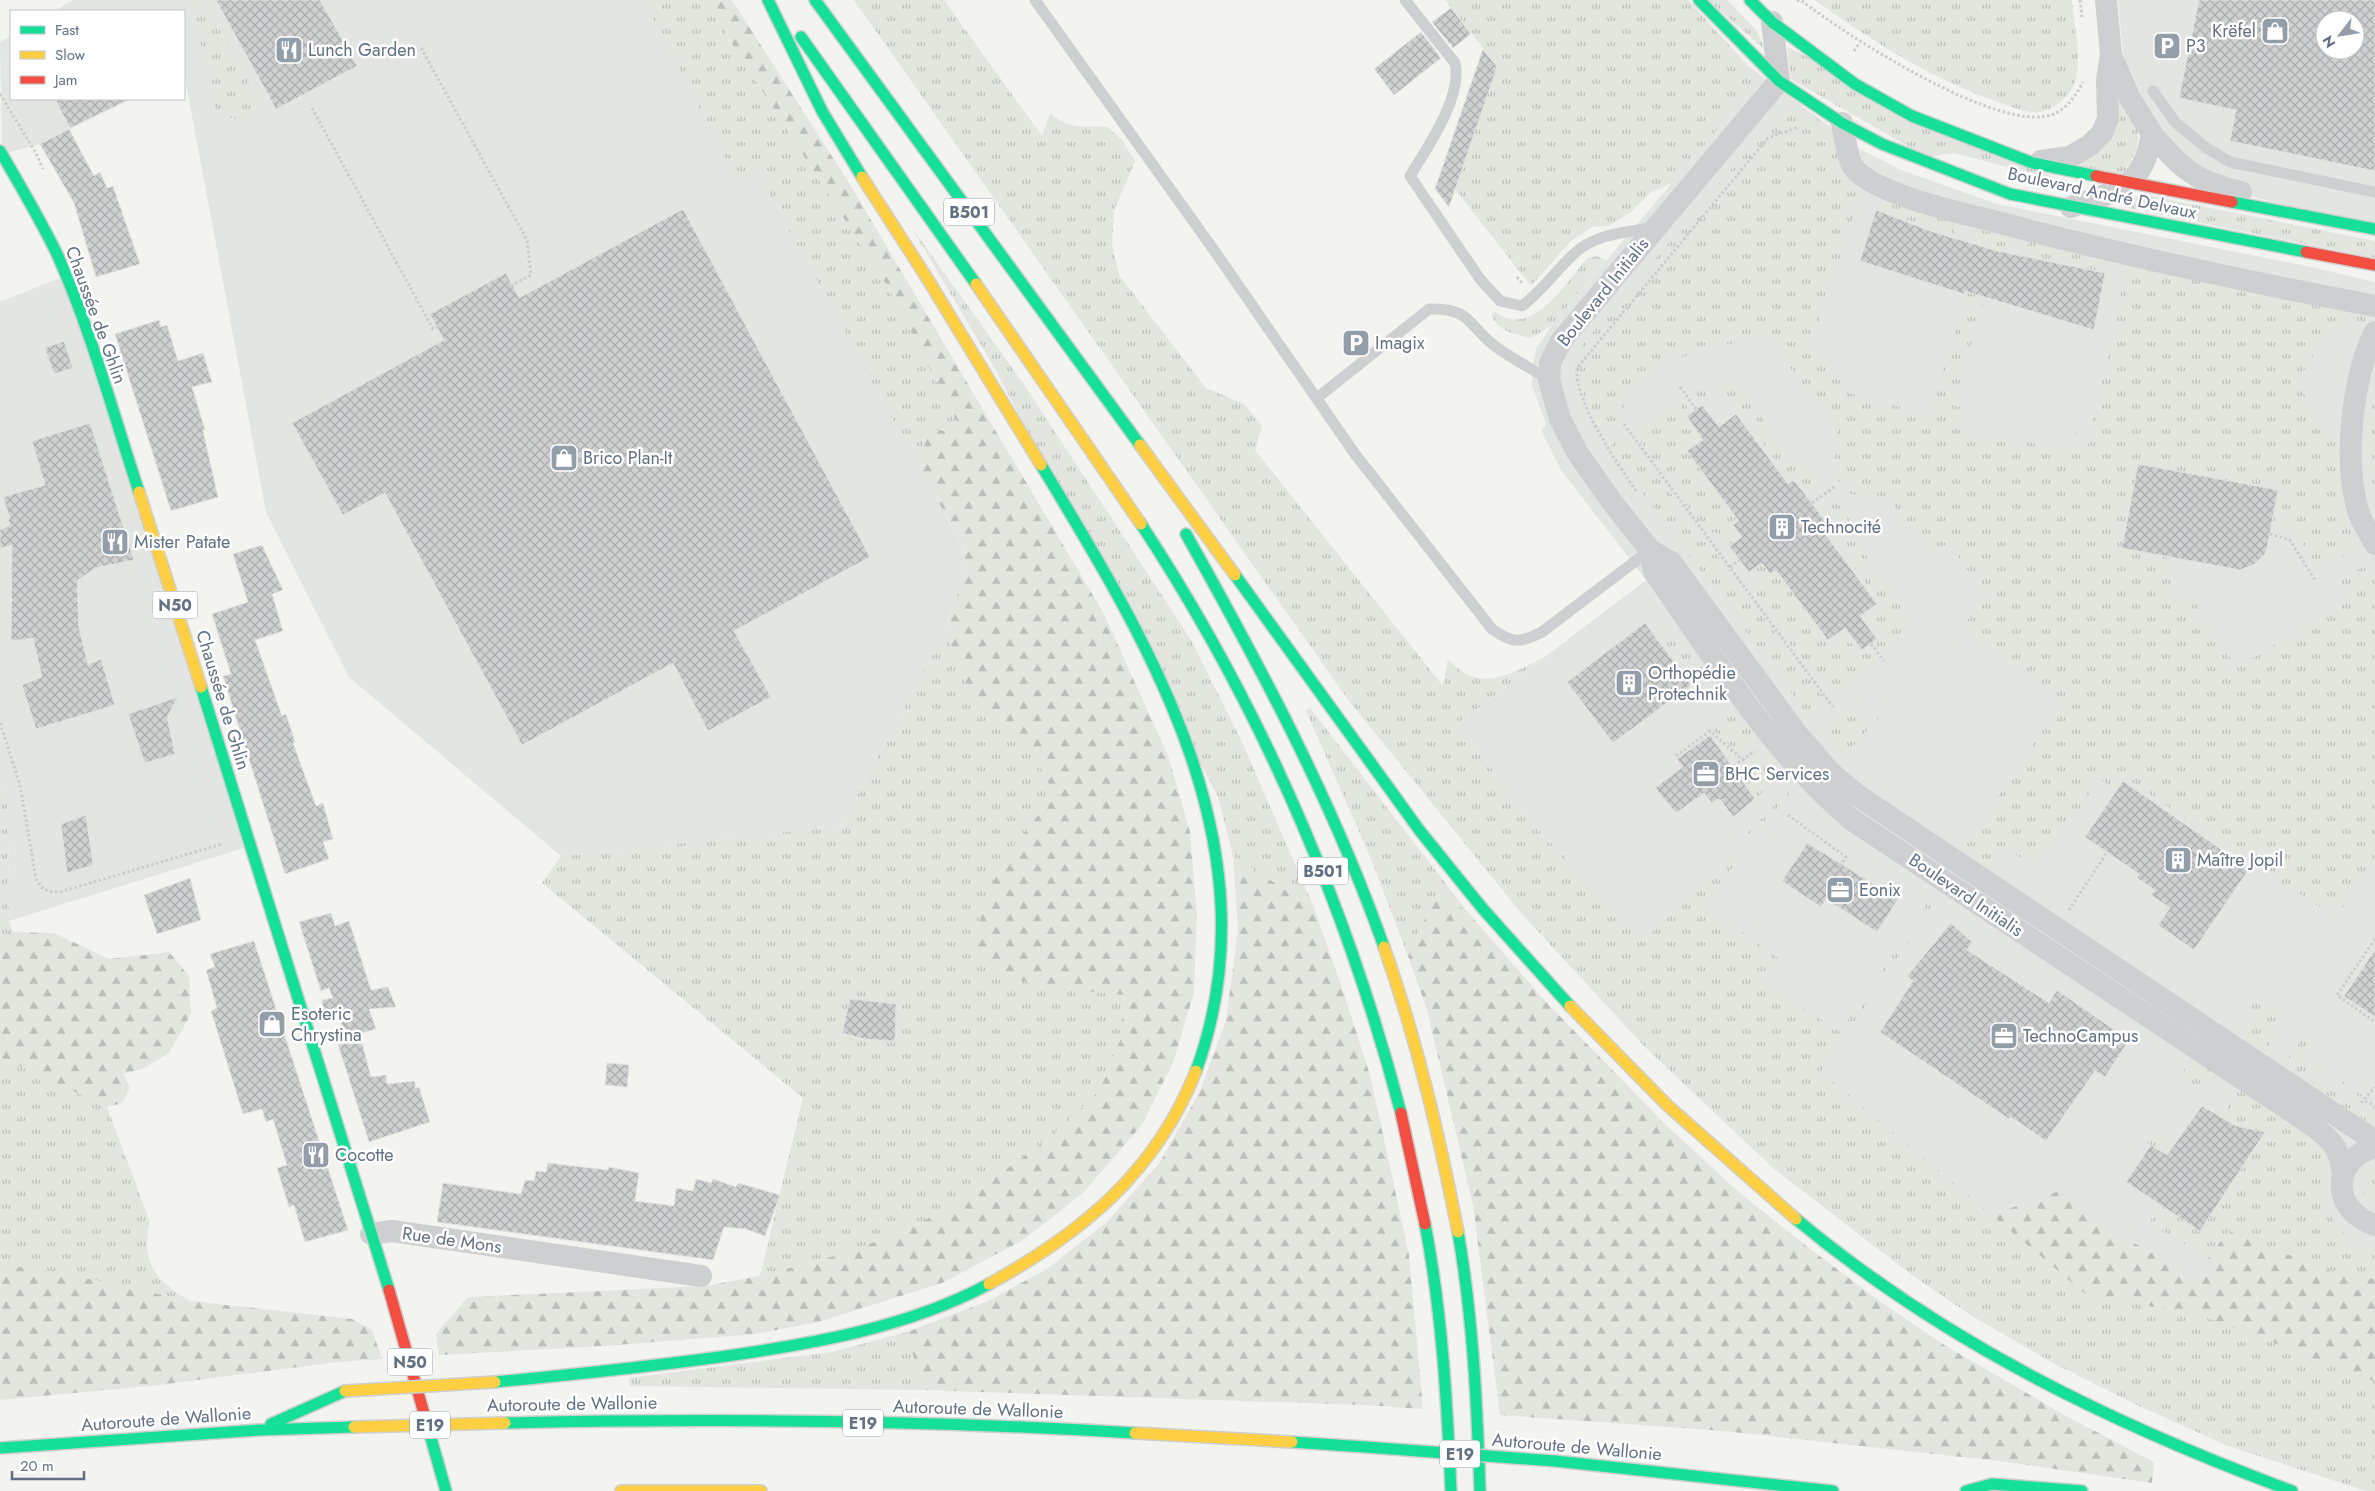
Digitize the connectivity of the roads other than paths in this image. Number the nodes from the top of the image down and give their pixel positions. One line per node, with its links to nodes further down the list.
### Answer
1 (768, 0): 39 (main road, bridge)
2 (774, 0): 44 (main road, B501)
3 (815, 0): 28 (main road, B501)
4 (1035, 0): 27 (lane)
5 (1405, 0): 21 (lane)
6 (1699, 0): 11 (main road, Boulevard André Delvaux)
7 (1750, 0): 9 (main road, Boulevard André Delvaux)
8 (2106, 0): 10 (street)
9 (1772, 22): 11 (street); 16 (main road, Boulevard André Delvaux)
10 (2111, 55): 14 (street); 16 (street)
11 (1779, 81): 13 (main road, Boulevard André Delvaux); 21 (street, Boulevard Initialis)
12 (2153, 91): 18 (lane)
13 (1842, 123): 19 (main road, Boulevard André Delvaux); 24 (street)
14 (2152, 134): 17 (street); 20 (street)
15 (0, 151): 37 (main road, Chaussée de Ghlin / N50)
16 (2033, 162): 17 (main road, Boulevard André Delvaux)
17 (2129, 184): 19 (street); 20 (main road, Boulevard André Delvaux)
18 (2375, 192)
19 (2070, 207): 23 (main road, Boulevard André Delvaux)
20 (2312, 216): 22 (main road, Boulevard André Delvaux)
21 (1656, 227): 26 (street, Boulevard Initialis)
22 (2375, 229)
23 (2375, 265)
24 (2375, 306)
25 (2375, 332): 31 (street)
26 (1549, 380): 27 (lane); 32 (street, Boulevard Initialis)
27 (1317, 398): 32 (lane)
28 (1123, 424): 29 (main road, B501); 49 (main road)
29 (1171, 508)
30 (1181, 525): 45 (main road, B501)
31 (2375, 544)
32 (1650, 550): 33 (street, Boulevard Initialis); 35 (street, Boulevard Initialis)
33 (2375, 1141)
34 (2375, 1148): 35 (street)
35 (2343, 1175): 36 (street, Boulevard Initialis)
36 (2375, 1224)
37 (371, 1234): 38 (street, Rue de Mons); 41 (main road, N50)
38 (701, 1276)
39 (259, 1430): 40 (main road, Autoroute de Wallonie / E19); 46 (main road, Autoroute de Wallonie / E19, bridge)
40 (0, 1448)
41 (446, 1491)
42 (621, 1491): 43 (main road)
43 (761, 1491)
44 (1451, 1491)
45 (1480, 1491)
46 (1832, 1491)
47 (1966, 1491): 48 (main road)
48 (2082, 1491)
49 (2292, 1491)

